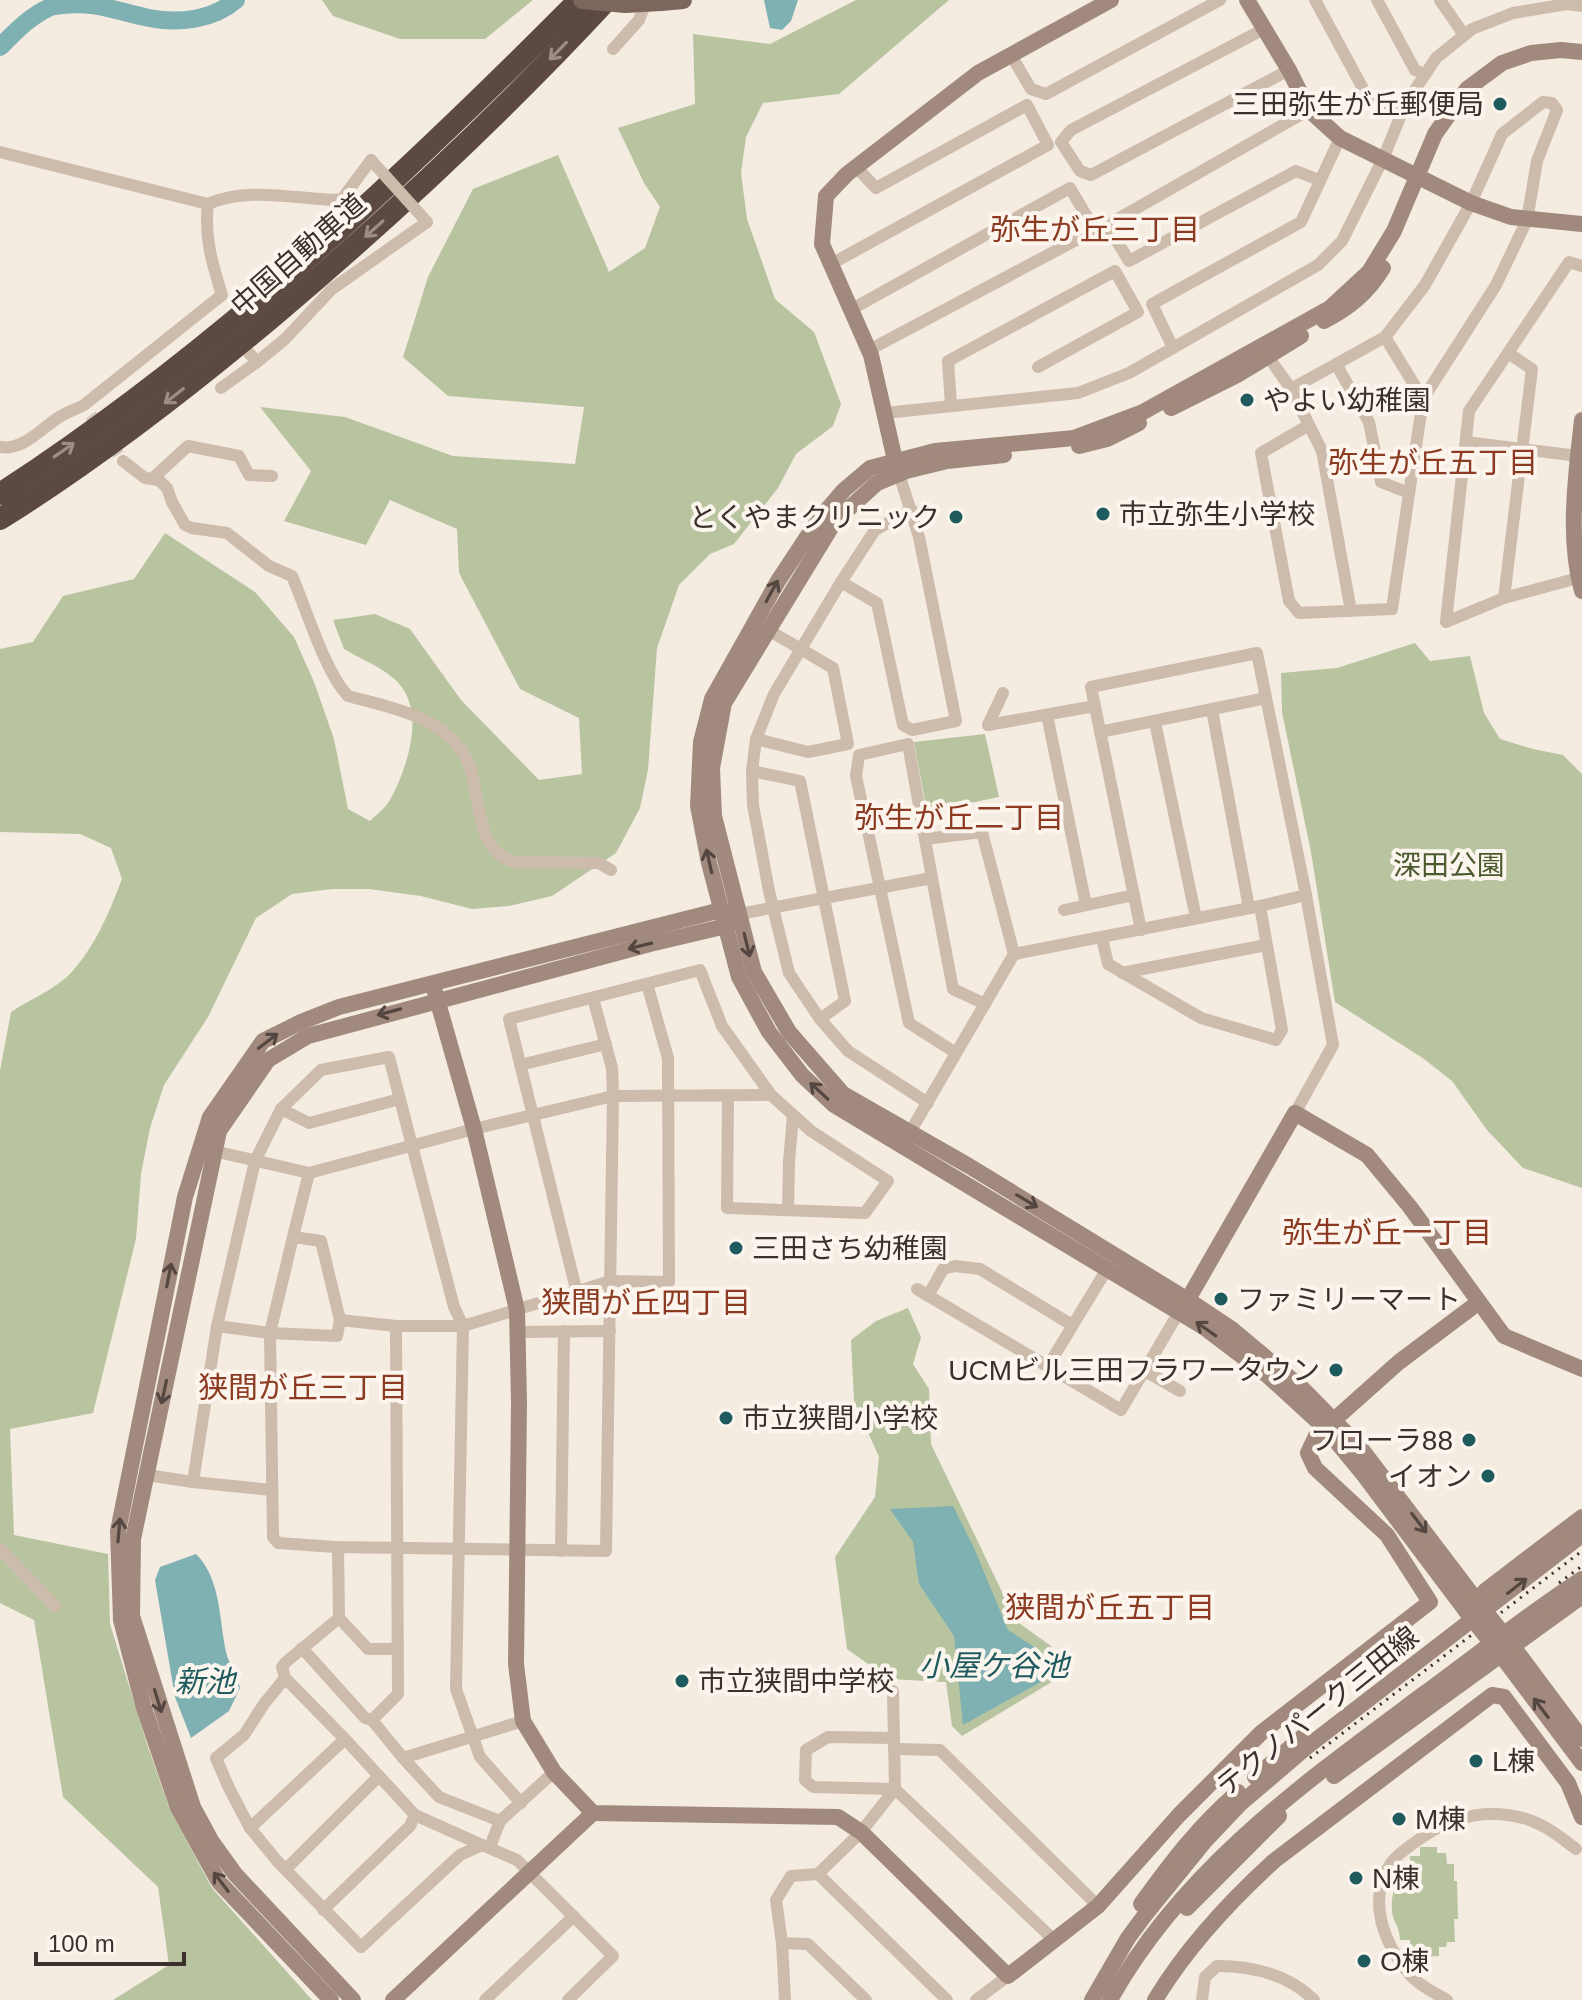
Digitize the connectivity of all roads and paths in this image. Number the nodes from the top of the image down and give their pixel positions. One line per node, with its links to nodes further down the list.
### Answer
1 (580, 0): 10 (main road, bridge); 23 (highway, 中国自動車道)
2 (607, 0): 23 (highway, 中国自動車道, one-way to 23)
3 (683, 0): 10 (main road)
4 (1111, 0): 17 (street)
5 (1220, 0): 17 (street)
6 (1247, 0): 13 (street)
7 (1315, 0): 22 (street)
8 (1377, 0): 20 (street)
9 (1440, 0): 14 (street)
10 (654, 1): 15 (street)
11 (1567, 2): 12 (street); 14 (street)
12 (1582, 6)
13 (1264, 29): 19 (street); 19 (street)
14 (1464, 35): 20 (street)
15 (613, 49)
16 (1582, 52): 28 (street)
17 (1011, 55): 27 (street)
18 (1582, 63): 28 (street)
19 (1289, 70): 21 (street)
20 (1425, 74): 22 (street)
21 (1309, 110): 24 (street); 29 (street)
22 (1403, 110): 26 (street)
23 (460, 133): 62 (highway, 中国自動車道, one-way to 23); 64 (highway, 中国自動車道, one-way to 64)
24 (1340, 138): 26 (street); 29 (street)
25 (0, 152): 31 (street)
26 (1383, 159): 28 (street); 40 (street)
27 (856, 167): 34 (street); 34 (street)
28 (1421, 178): 30 (street); 42 (street)
29 (1319, 180): 40 (street)
30 (1471, 203): 32 (street); 32 (street); 39 (street)
31 (208, 204): 36 (street); 46 (street, bridge)
32 (1527, 220): 33 (street); 48 (street)
33 (1582, 224)
34 (831, 264): 37 (street)
35 (1582, 266): 43 (street)
36 (209, 305): 38 (street); 54 (street)
37 (852, 309): 41 (street); 41 (street)
38 (220, 317)
39 (1385, 337): 44 (street); 48 (street)
40 (1173, 348): 49 (street)
41 (869, 350): 50 (street)
42 (1264, 351): 47 (street); 58 (street)
43 (1508, 353): 53 (street); 55 (street)
44 (1336, 364): 47 (street); 61 (street)
45 (1038, 367): 49 (street)
46 (221, 388)
47 (1291, 389): 52 (street)
48 (1423, 399): 61 (street)
49 (951, 406): 50 (street)
50 (885, 413): 58 (street)
51 (1582, 420): 56 (street)
52 (1309, 425): 68 (street); 68 (street)
53 (1466, 442): 55 (street); 67 (street)
54 (0, 447)
55 (1521, 448): 56 (street); 67 (street)
56 (1578, 456): 66 (street)
57 (123, 461): 60 (street)
58 (897, 467): 63 (street); 69 (street)
59 (272, 476): 60 (street)
60 (152, 479): 81 (street)
61 (1409, 493): 68 (street)
62 (0, 494)
63 (912, 510): 65 (street); 65 (street)
64 (0, 519)
65 (841, 582): 70 (street)
66 (1580, 585): 67 (street)
67 (1504, 598)
68 (1351, 611)
69 (761, 626): 70 (street); 91 (street); 92 (street, one-way to 69)
70 (801, 649): 78 (street); 78 (street)
71 (1003, 693): 75 (street)
72 (1266, 698): 73 (street); 74 (street); 85 (street)
73 (1095, 706): 75 (street); 77 (street)
74 (1212, 710): 76 (street); 88 (street)
75 (1047, 715): 87 (street)
76 (1155, 722): 77 (street); 93 (street)
77 (1100, 732): 84 (street)
78 (756, 739): 79 (street)
79 (752, 771): 86 (street); 89 (street)
80 (925, 839): 82 (street); 83 (street); 97 (street)
81 (611, 870)
82 (932, 878): 83 (street); 102 (street)
83 (881, 887): 86 (street); 105 (street)
84 (1134, 895): 87 (street); 94 (street)
85 (1306, 895): 88 (street); 114 (street)
86 (824, 897): 89 (street); 103 (street)
87 (1086, 905): 90 (street)
88 (1255, 907): 93 (street); 96 (street)
89 (773, 908): 91 (street); 103 (street)
90 (1064, 910)
91 (739, 914): 92 (street); 118 (street, one-way to 118)
92 (724, 918): 100 (street); 118 (street, one-way to 92)
93 (1196, 918): 94 (street)
94 (1141, 930): 95 (street)
95 (1102, 938): 97 (street); 98 (street)
96 (1266, 945): 98 (street); 98 (street)
97 (1020, 953): 102 (street)
98 (1122, 973)
99 (647, 984): 101 (street); 107 (street); 109 (street)
100 (436, 992): 117 (street); 120 (street, one-way to 120); 200 (street, one-way to 100)
101 (593, 998): 104 (street); 106 (street)
102 (985, 1004): 105 (street)
103 (820, 1019): 112 (street)
104 (606, 1044): 106 (street); 110 (street)
105 (956, 1053): 112 (street)
106 (520, 1065): 115 (street)
107 (669, 1095): 108 (street); 110 (street); 127 (street)
108 (728, 1095): 109 (street); 124 (street)
109 (771, 1095): 116 (street)
110 (613, 1096): 115 (street); 127 (street)
111 (400, 1099): 113 (street); 113 (street); 119 (street)
112 (928, 1103): 118 (street)
113 (281, 1109): 121 (street)
114 (1295, 1113): 129 (street); 130 (street)
115 (532, 1114): 117 (street); 128 (street)
116 (793, 1115): 124 (street); 124 (street)
117 (474, 1129): 119 (street); 131 (street)
118 (909, 1140): 122 (street)
119 (412, 1147): 123 (street); 136 (street)
120 (214, 1151): 121 (street); 146 (street, one-way to 146)
121 (255, 1161): 123 (street); 134 (street)
122 (955, 1168): 126 (street); 130 (street, one-way to 130)
123 (309, 1173): 125 (street)
124 (788, 1210)
125 (293, 1237): 132 (street); 140 (street)
126 (1107, 1269): 130 (street); 133 (street)
127 (611, 1281): 128 (street); 138 (street)
128 (577, 1293): 131 (street)
129 (1479, 1302): 142 (street); 145 (street)
130 (1184, 1306): 143 (street); 145 (street)
131 (517, 1310): 136 (street); 139 (street)
132 (340, 1320): 135 (street); 140 (street)
133 (1072, 1325): 141 (street); 141 (street)
134 (217, 1326): 140 (street); 147 (street)
135 (396, 1326): 136 (street); 152 (street)
136 (463, 1326): 154 (street)
137 (564, 1331): 138 (street); 139 (street); 156 (street)
138 (610, 1331): 156 (street)
139 (518, 1332): 155 (street)
140 (270, 1333): 148 (street)
141 (1048, 1366): 143 (street)
142 (1582, 1369)
143 (1145, 1371): 144 (street)
144 (1180, 1391)
145 (1330, 1424): 160 (street); 193 (street)
146 (147, 1475): 147 (street); 203 (street, one-way to 203)
147 (193, 1482): 148 (street)
148 (272, 1490): 151 (street)
149 (1582, 1517): 160 (street)
150 (1582, 1535): 195 (street, テクノパーク三田線, one-way to 150)
151 (338, 1547): 152 (street); 161 (street)
152 (397, 1548): 154 (street); 163 (street)
153 (0, 1549): 159 (street)
154 (459, 1549): 155 (street); 169 (street)
155 (517, 1550): 156 (street); 168 (street)
156 (561, 1551)
157 (1582, 1579): 190 (street, テクノパーク三田線)
158 (1582, 1596): 164 (street)
159 (55, 1606)
160 (1471, 1606): 164 (street, bridge); 178 (street)
161 (339, 1618): 162 (street); 163 (street)
162 (302, 1648): 165 (street); 167 (street)
163 (397, 1649): 167 (street)
164 (1506, 1650): 171 (street); 174 (street, one-way to 164); 182 (street)
165 (285, 1678): 170 (street); 185 (street)
166 (893, 1691): 172 (street)
167 (372, 1720): 173 (street)
168 (523, 1721): 169 (street); 175 (street)
169 (471, 1736): 173 (street); 179 (street)
170 (345, 1739): 176 (street); 185 (street)
171 (1582, 1739)
172 (894, 1744): 177 (street); 177 (street); 193 (street)
173 (403, 1758): 184 (street)
174 (1582, 1763)
175 (554, 1772): 179 (street); 180 (street)
176 (379, 1776): 181 (street); 189 (street)
177 (895, 1789): 186 (street); 197 (street)
178 (1238, 1792): 195 (street); 211 (street)
179 (521, 1803): 184 (street)
180 (593, 1813): 186 (street); 191 (street)
181 (415, 1815): 187 (street); 194 (street)
182 (1279, 1816): 190 (street); 214 (street)
183 (1582, 1817): 215 (street)
184 (500, 1821): 187 (street)
185 (250, 1828): 189 (street)
186 (861, 1832): 192 (street); 199 (street)
187 (486, 1846): 191 (street); 194 (street)
188 (1576, 1849): 218 (street)
189 (286, 1869): 194 (street)
190 (1207, 1870): 213 (street, テクノパーク三田線)
191 (529, 1873): 196 (street); 204 (street)
192 (818, 1874): 198 (street); 209 (street)
193 (1098, 1906): 197 (street)
194 (323, 1910)
195 (1145, 1915): 212 (street, テクノパーク三田線)
196 (574, 1916): 205 (street); 206 (street)
197 (1053, 1939): 199 (street)
198 (782, 1943): 207 (street); 208 (street)
199 (1008, 1976): 210 (street)
200 (312, 1979): 201 (street); 202 (street)
201 (318, 2000)
202 (331, 2000)
203 (353, 2000)
204 (393, 2000)
205 (485, 2000)
206 (568, 2000)
207 (785, 2000)
208 (866, 2000)
209 (947, 2000)
210 (976, 2000)
211 (1080, 2000)
212 (1092, 2000)
213 (1110, 2000)
214 (1122, 2000)
215 (1155, 2000)
216 (1202, 2000): 217 (street)
217 (1314, 2000)
218 (1447, 2000)

